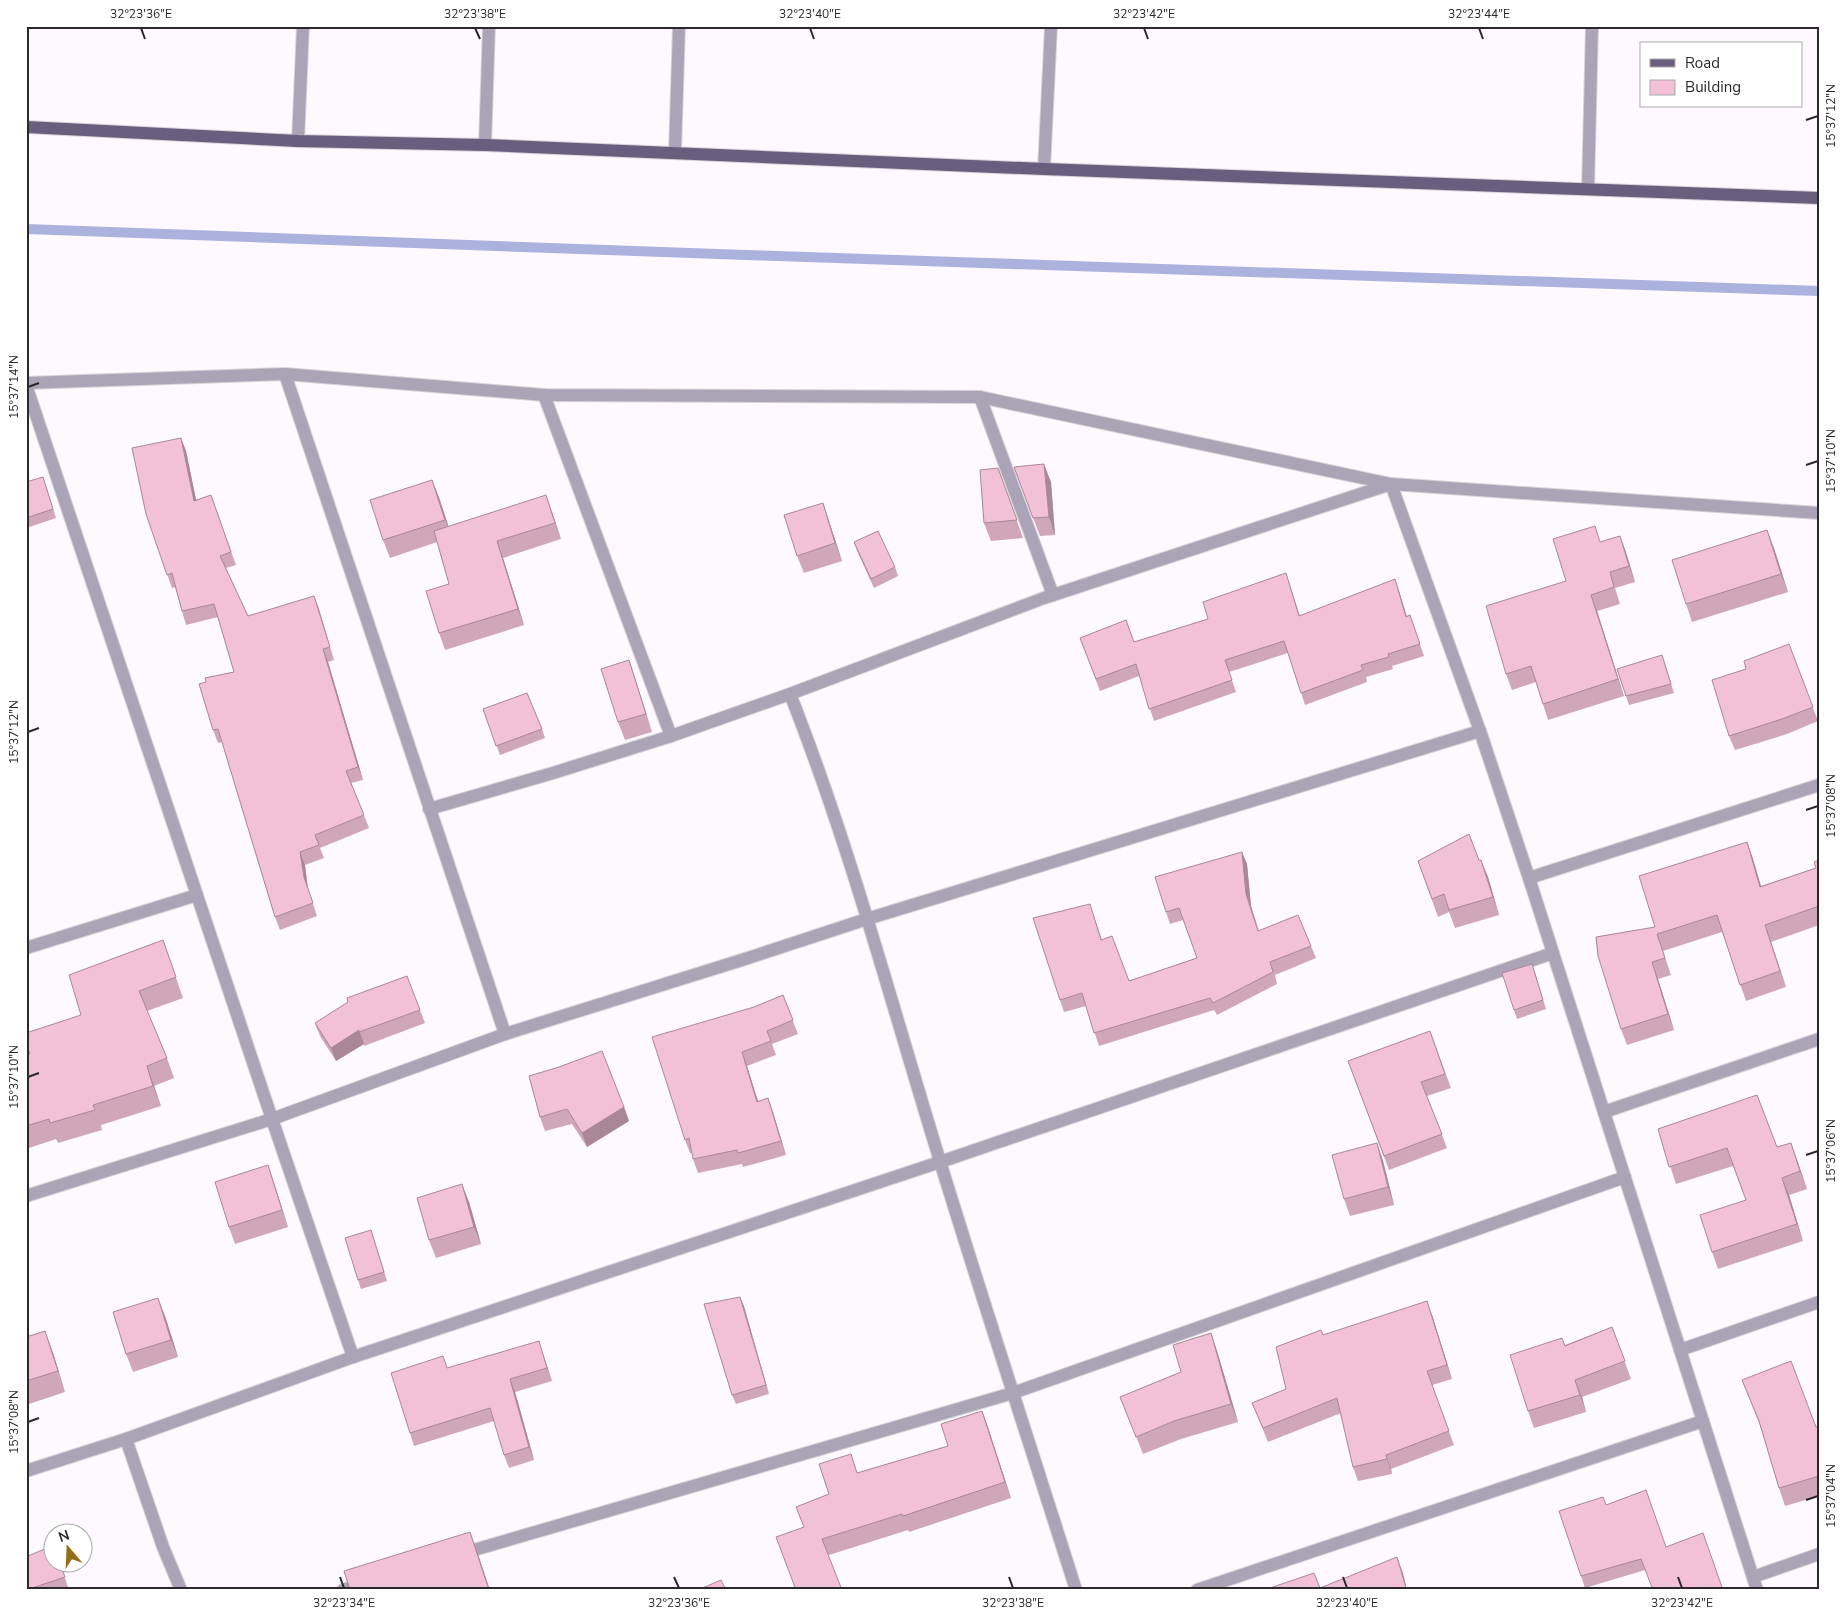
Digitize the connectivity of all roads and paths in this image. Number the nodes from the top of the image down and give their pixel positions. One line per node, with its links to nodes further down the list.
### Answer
1 (303, 26): 7 (street)
2 (489, 26): 8 (street)
3 (679, 26): 9 (street)
4 (1051, 26): 10 (street)
5 (1592, 26): 11 (street)
6 (26, 127): 7 (main road)
7 (298, 140): 8 (main road)
8 (485, 145): 9 (main road)
9 (675, 152): 10 (main road)
10 (1044, 169): 11 (main road)
11 (1588, 189): 12 (main road)
12 (1819, 198)
13 (285, 374): 14 (street); 15 (street); 24 (street)
14 (26, 384): 26 (street)
15 (544, 395): 16 (street); 22 (street)
16 (980, 397): 17 (street); 19 (street)
17 (1391, 484): 18 (street); 19 (street); 21 (street)
18 (1819, 513)
19 (1053, 595): 20 (street)
20 (790, 694): 22 (street); 27 (street)
21 (1480, 731): 25 (street); 27 (street)
22 (671, 736): 24 (street)
23 (1819, 785): 25 (street)
24 (429, 809): 30 (street)
25 (1530, 878): 29 (street)
26 (197, 895): 28 (street); 33 (street)
27 (867, 919): 30 (street); 34 (street)
28 (26, 948)
29 (1554, 953): 32 (street); 34 (street)
30 (505, 1034): 33 (street)
31 (1819, 1039): 32 (street)
32 (1604, 1112): 35 (street)
33 (272, 1119): 36 (street); 39 (street)
34 (940, 1162): 39 (street); 40 (street)
35 (1625, 1176): 38 (street); 40 (street)
36 (26, 1196)
37 (1819, 1302): 38 (street)
38 (1680, 1350): 41 (street)
39 (354, 1356): 42 (street)
40 (1013, 1393): 45 (street); 50 (street)
41 (1703, 1420): 46 (street); 51 (street)
42 (126, 1439): 43 (street); 48 (street)
43 (26, 1471)
44 (1819, 1554): 46 (street)
45 (447, 1558)
46 (1752, 1577): 52 (street)
47 (372, 1581): 49 (street)
48 (182, 1590)
49 (343, 1590)
50 (1076, 1590)
51 (1197, 1590)
52 (1757, 1590)

